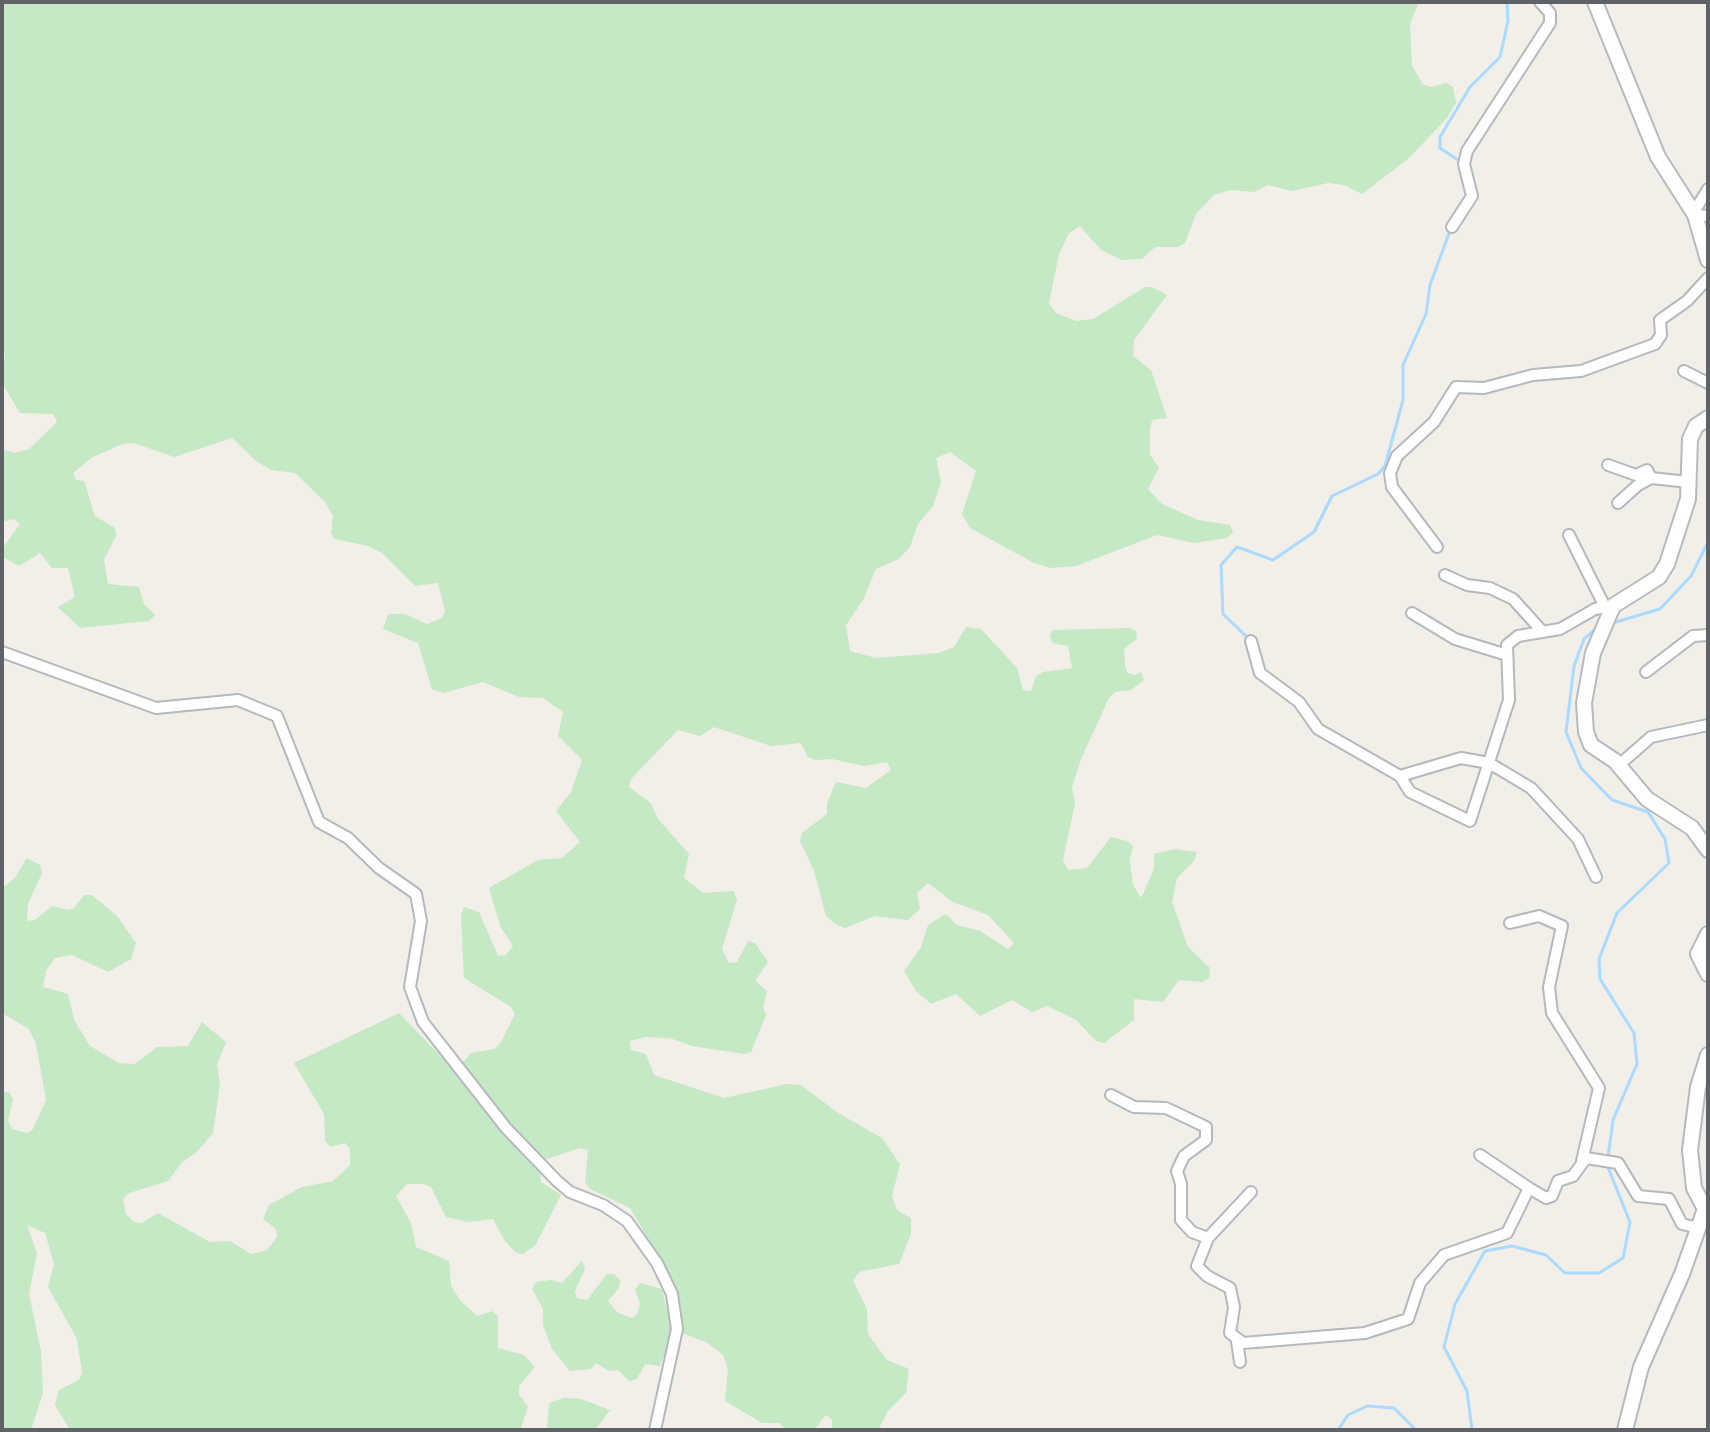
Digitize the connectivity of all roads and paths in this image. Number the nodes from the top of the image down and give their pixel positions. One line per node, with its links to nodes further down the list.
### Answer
1 (1540, 2): 5 (street)
2 (1595, 2): 4 (street)
3 (1708, 189): 4 (street)
4 (1699, 214): 6 (street)
5 (1452, 227)
6 (1708, 260)
7 (1708, 278): 16 (street)
8 (1684, 371): 9 (street)
9 (1708, 383)
10 (1708, 418): 13 (street)
11 (1608, 465): 12 (street)
12 (1651, 478): 13 (street); 14 (street)
13 (1689, 482): 18 (street)
14 (1618, 503)
15 (1569, 535): 18 (street)
16 (1437, 547)
17 (1445, 575): 20 (street)
18 (1610, 608): 20 (street); 28 (street)
19 (1412, 613): 24 (street)
20 (1541, 630): 24 (street)
21 (1708, 635): 25 (street)
22 (1251, 641): 29 (street)
23 (2, 652): 46 (street)
24 (1504, 654): 27 (street)
25 (1646, 672)
26 (1708, 725): 28 (street)
27 (1489, 763): 29 (street); 29 (street); 31 (street)
28 (1619, 765): 30 (street)
29 (1400, 776)
30 (1708, 850)
31 (1596, 877)
32 (1510, 923): 38 (street)
33 (1708, 934): 34 (street)
34 (1708, 974)
35 (1708, 1055): 41 (street)
36 (1111, 1095): 43 (street)
37 (1480, 1155): 39 (street)
38 (1582, 1161): 39 (street); 42 (street)
39 (1529, 1188): 44 (street)
40 (1251, 1192): 43 (street)
41 (1707, 1209): 42 (street)
42 (1698, 1228): 47 (street)
43 (1208, 1238): 44 (street)
44 (1237, 1341): 45 (street)
45 (1240, 1362)
46 (655, 1430)
47 (1625, 1430)

